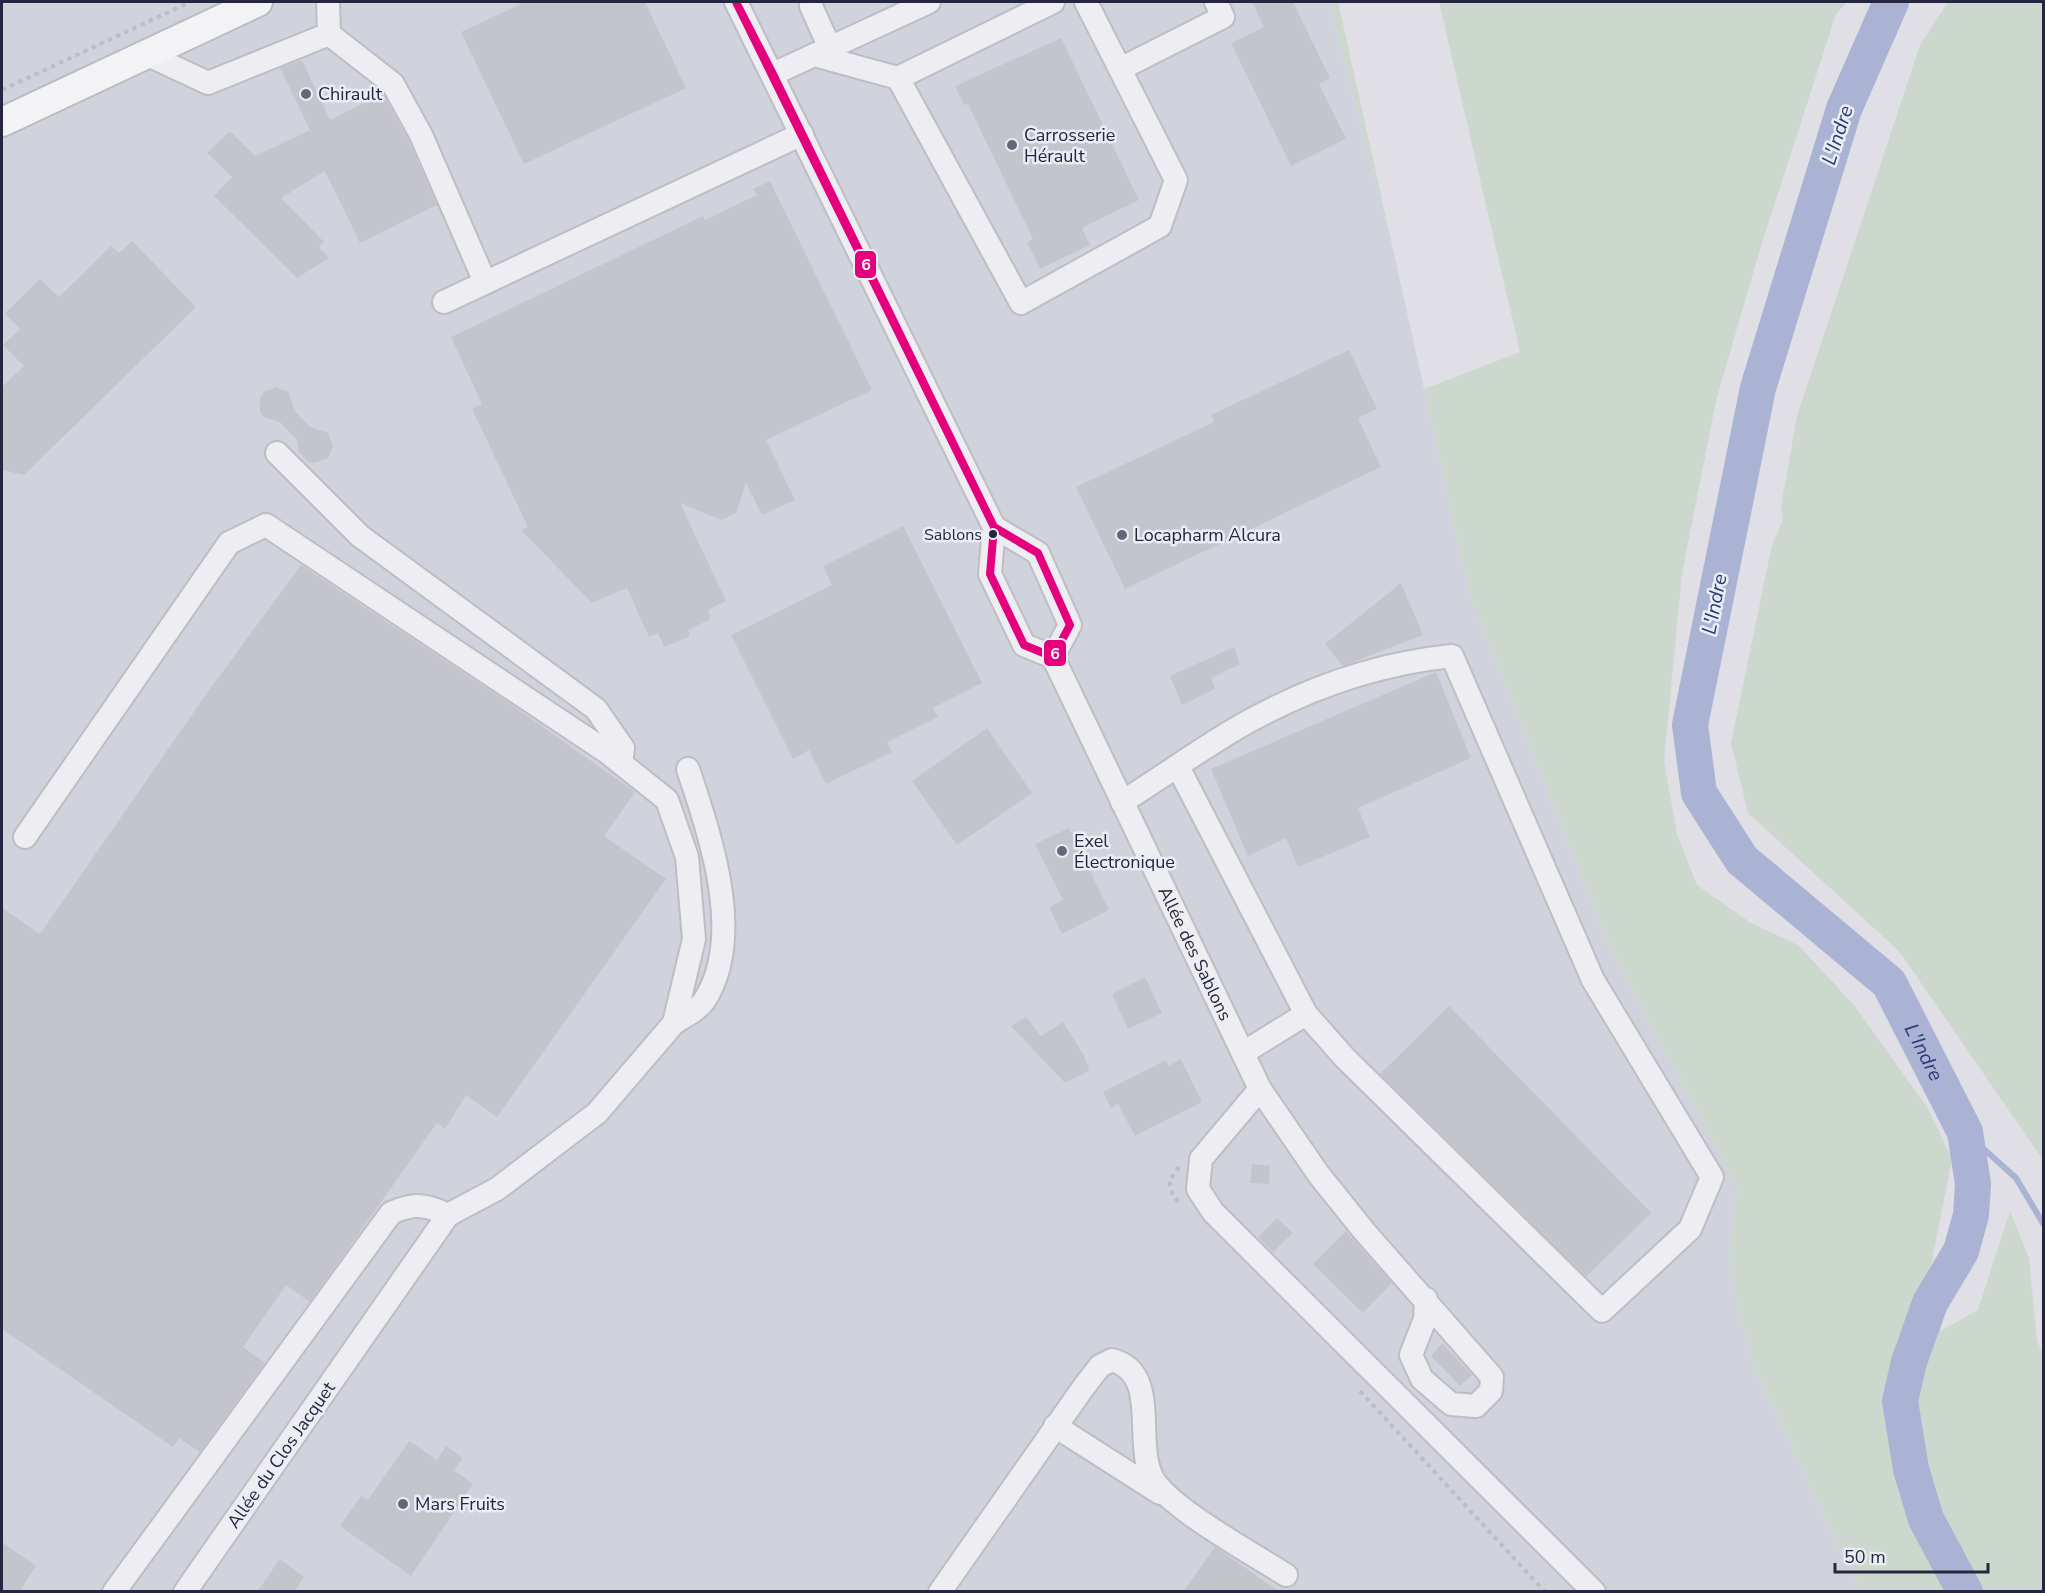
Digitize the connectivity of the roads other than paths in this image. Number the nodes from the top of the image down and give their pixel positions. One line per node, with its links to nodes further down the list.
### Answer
1 (258, 2): 11 (main road)
2 (328, 2): 9 (street)
3 (736, 2): 13 (street)
4 (1053, 2): 14 (street)
5 (1086, 2): 12 (street)
6 (1216, 2): 12 (street)
7 (921, 3): 10 (street)
8 (811, 6): 10 (street)
9 (329, 34): 11 (street); 17 (street)
10 (822, 52): 13 (street); 14 (street)
11 (146, 54): 15 (main road)
12 (1120, 69): 14 (street)
13 (773, 75): 16 (street)
14 (898, 78)
15 (2, 122)
16 (802, 134): 17 (street); 20 (street)
17 (486, 282): 18 (street)
18 (444, 302)
19 (276, 453): 22 (street)
20 (994, 527): 21 (street); 21 (street)
21 (1053, 657): 25 (street, Allée des Sablons)
22 (621, 763): 26 (street); 28 (street)
23 (1178, 767): 25 (street); 27 (street); 27 (street)
24 (688, 769): 28 (street)
25 (1122, 802): 29 (street, Allée des Sablons)
26 (25, 837)
27 (1306, 1014): 29 (street)
28 (674, 1023): 31 (street)
29 (1243, 1053): 30 (street, Allée des Sablons)
30 (1260, 1089): 32 (street, Allée des Sablons); 39 (street)
31 (448, 1215): 36 (street); 37 (street, Allée du Clos Jacquet)
32 (1426, 1299): 32 (street, Allée des Sablons)
33 (1055, 1426): 34 (street); 34 (street); 38 (street)
34 (1175, 1503): 35 (street)
35 (1286, 1575)
36 (114, 1592)
37 (185, 1592)
38 (940, 1592)
39 (1594, 1592)

